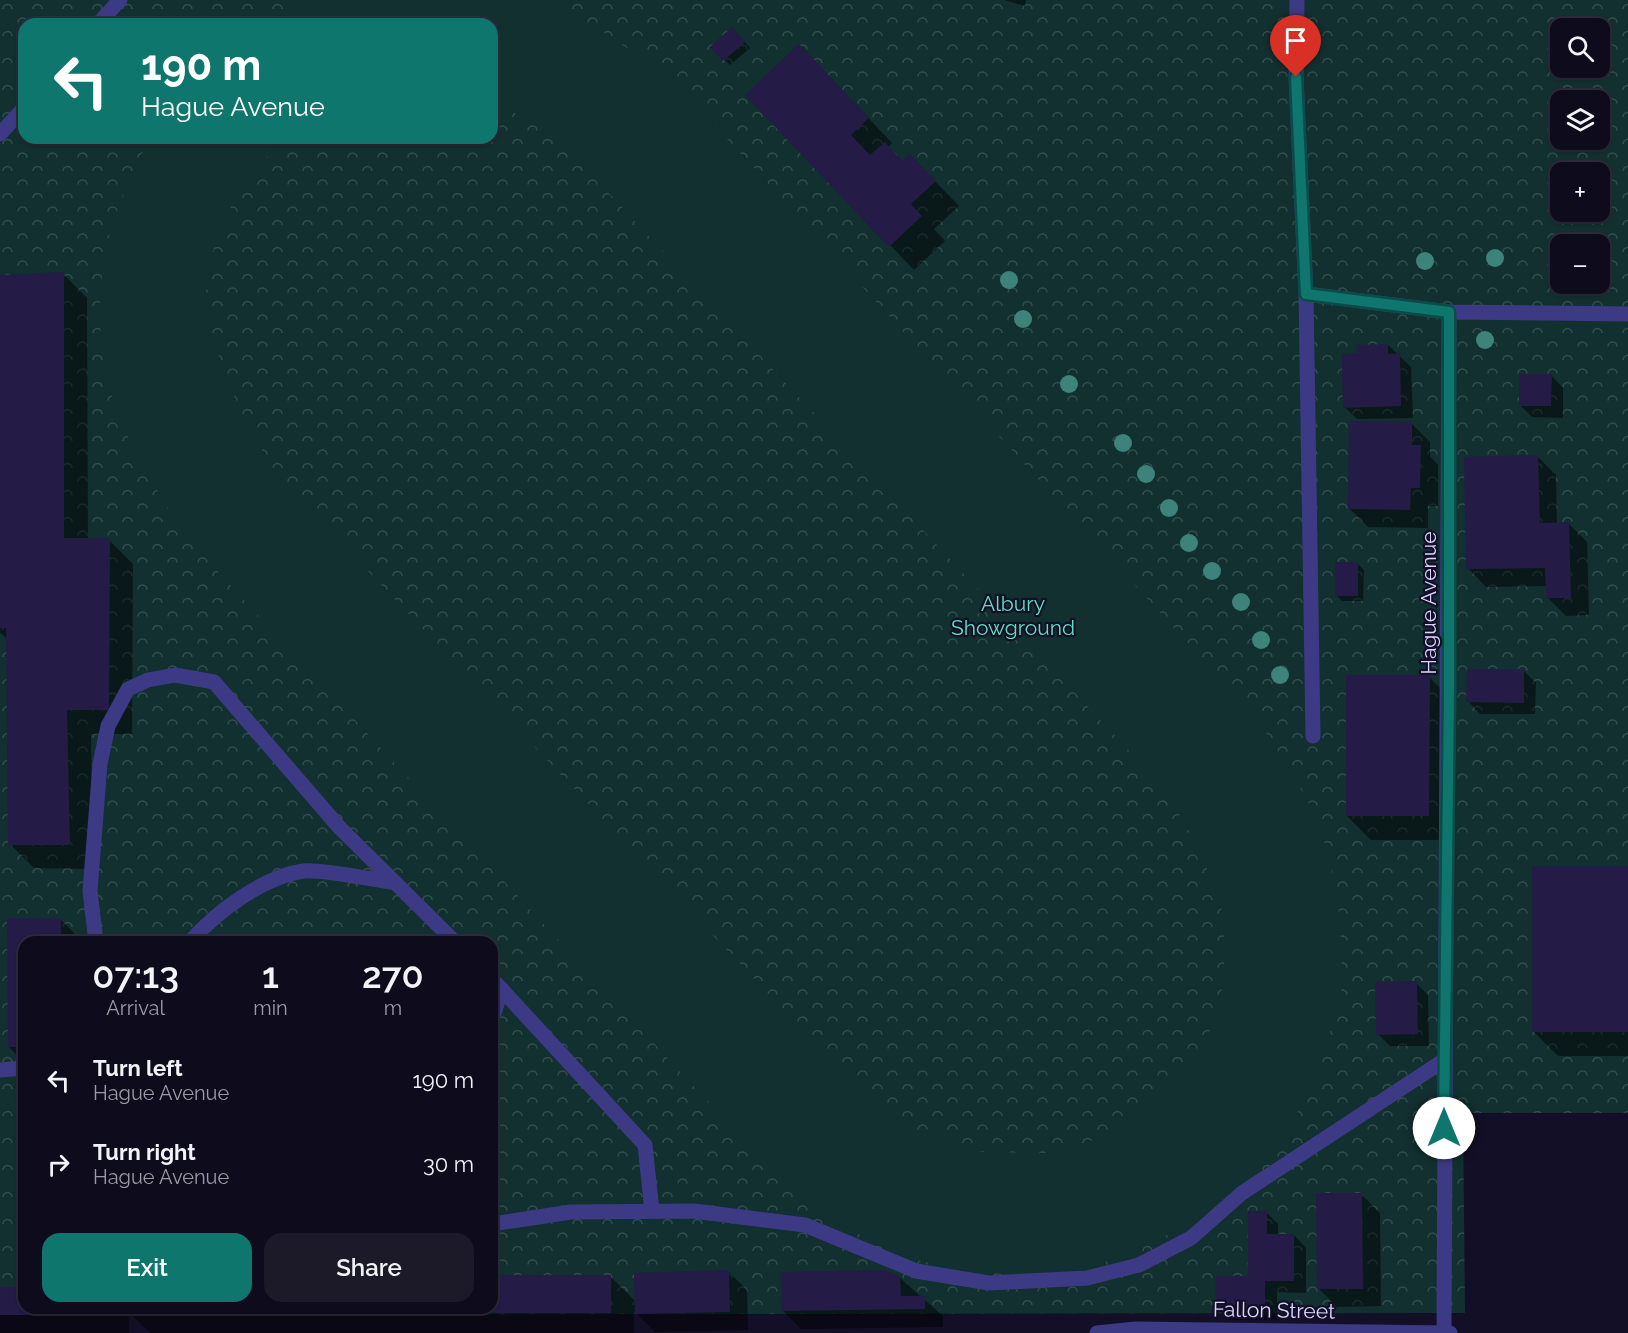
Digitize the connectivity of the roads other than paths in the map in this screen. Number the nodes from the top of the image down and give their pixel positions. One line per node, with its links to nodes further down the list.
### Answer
1 (120, 0): 3 (street)
2 (1297, 0): 6 (street)
3 (104, 18)
4 (18, 114): 5 (street)
5 (0, 134)
6 (1306, 294): 7 (street); 9 (street)
7 (1449, 312): 8 (street); 15 (street, Hague Avenue)
8 (1628, 314)
9 (1313, 735)
10 (396, 883): 11 (street); 12 (street); 13 (street)
11 (95, 936)
12 (195, 936)
13 (449, 936)
14 (498, 985): 18 (street)
15 (1443, 1061): 18 (street); 21 (street, Hague Avenue)
16 (18, 1068): 17 (street)
17 (0, 1070)
18 (652, 1211): 19 (street)
19 (498, 1223)
20 (1097, 1333): 21 (street, Fallon Street)
21 (1444, 1333): 22 (street, Fallon Street)
22 (1450, 1333)

